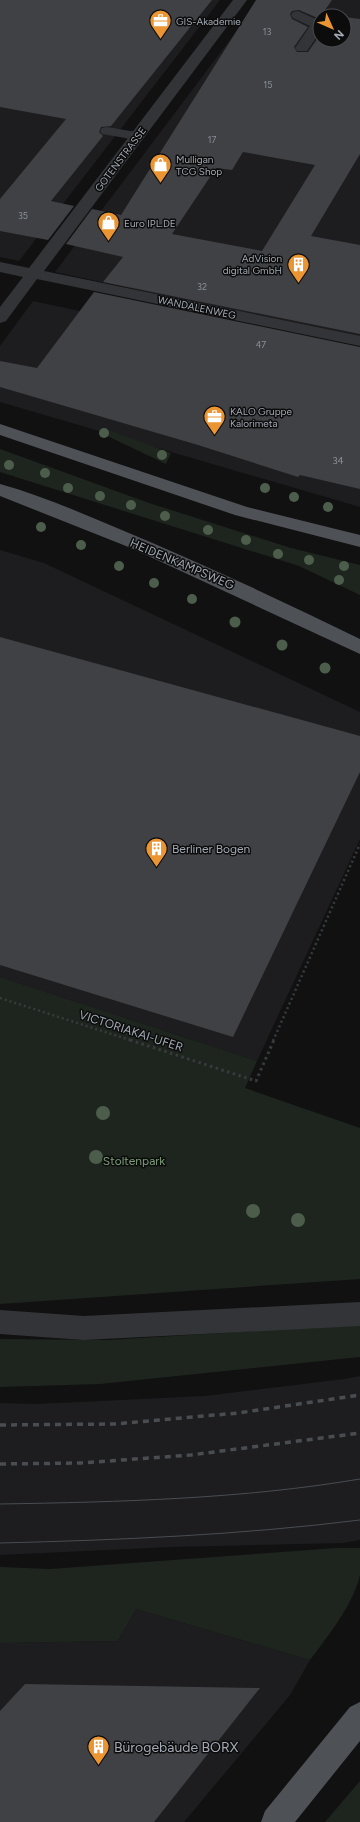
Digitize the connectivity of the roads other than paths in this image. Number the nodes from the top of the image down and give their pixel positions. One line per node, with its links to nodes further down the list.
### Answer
1 (240, 0): 5 (street, GOTENSTRASSE)
2 (298, 15): 3 (street)
3 (302, 48)
4 (107, 130): 5 (street)
5 (137, 136): 7 (street, GOTENSTRASSE)
6 (0, 267): 7 (street, WANDALENWEG)
7 (33, 274): 8 (street, GOTENSTRASSE); 9 (street, WANDALENWEG)
8 (0, 318)
9 (360, 340)
10 (0, 429): 12 (main road)
11 (0, 490): 13 (main road, HEIDENKAMPSWEG)
12 (360, 541)
13 (360, 647)
14 (360, 1314): 15 (street)
15 (0, 1322)
16 (360, 1717): 17 (main road)
17 (276, 1822)

